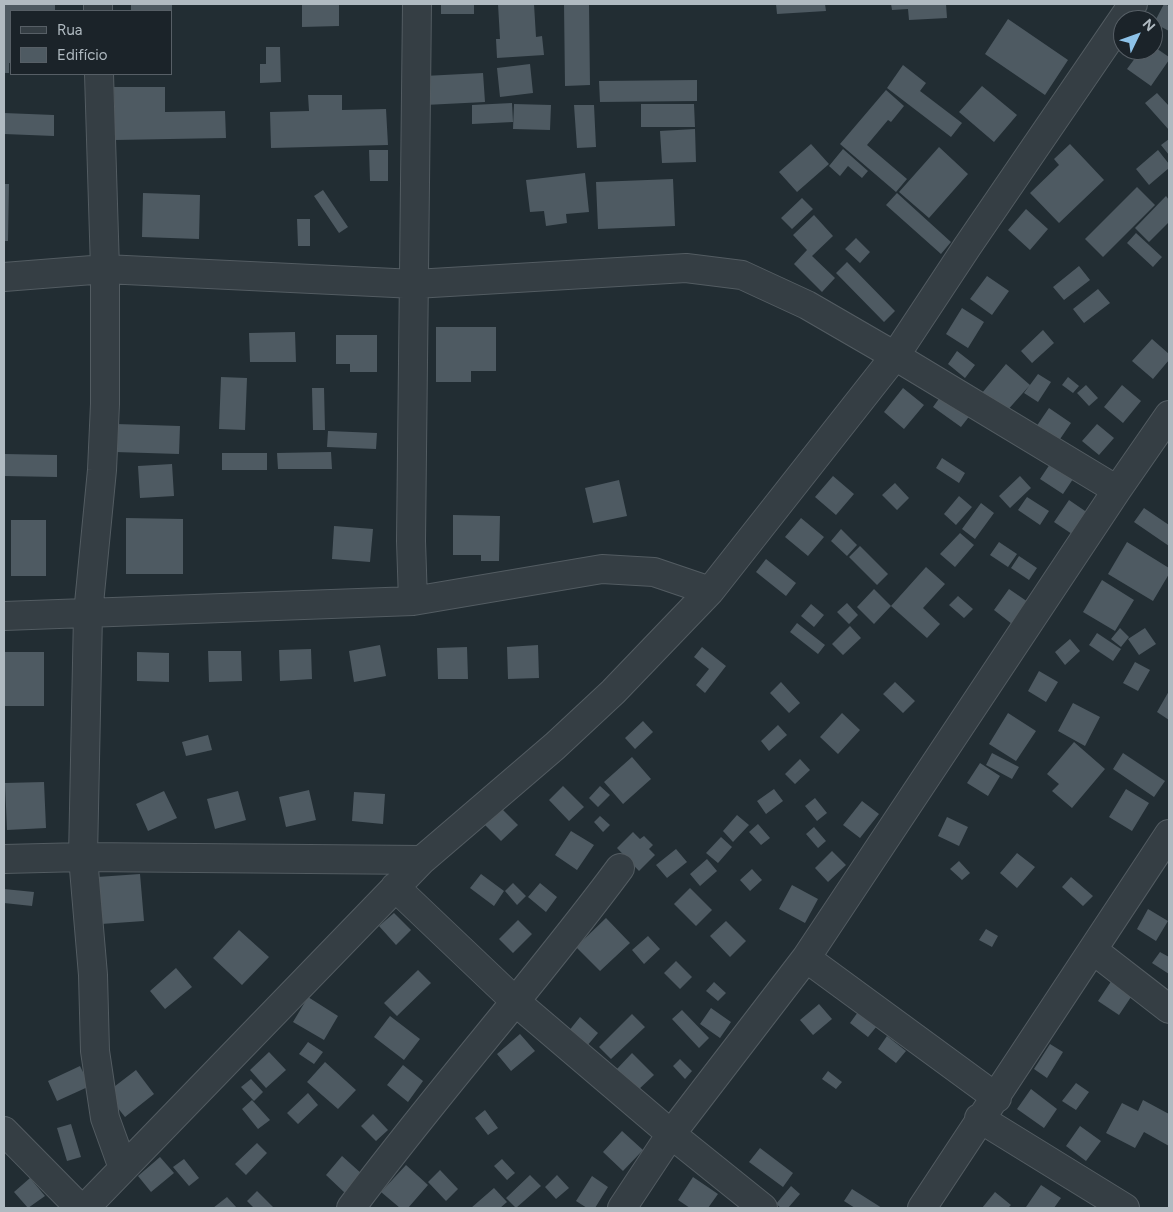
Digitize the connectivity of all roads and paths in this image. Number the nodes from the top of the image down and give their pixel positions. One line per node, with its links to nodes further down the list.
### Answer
1 (417, 4): 6 (street)
2 (1133, 4): 7 (street)
3 (99, 75): 4 (street)
4 (105, 269): 5 (street); 6 (street); 12 (street)
5 (4, 277)
6 (415, 284): 7 (street); 11 (street)
7 (895, 356): 9 (street); 10 (street)
8 (1169, 415): 9 (street)
9 (1117, 490): 21 (street)
10 (710, 591): 11 (street); 17 (street)
11 (413, 601): 12 (street)
12 (88, 614): 13 (street); 15 (street)
13 (4, 616)
14 (1169, 834): 20 (street)
15 (83, 857): 16 (street); 17 (street); 28 (street)
16 (4, 859)
17 (422, 860): 19 (street)
18 (620, 868): 22 (street)
19 (395, 887): 22 (street); 28 (street)
20 (1093, 950): 23 (street); 24 (street)
21 (806, 958): 24 (street); 27 (street)
22 (516, 1002): 27 (street); 31 (street)
23 (1169, 1010)
24 (997, 1098): 25 (street)
25 (979, 1118): 34 (street); 35 (street)
26 (4, 1132): 30 (street)
27 (671, 1134): 32 (street); 33 (street)
28 (122, 1168): 29 (street)
29 (100, 1202)
30 (80, 1208)
31 (351, 1208)
32 (622, 1208)
33 (763, 1208)
34 (922, 1208)
35 (1125, 1208)

